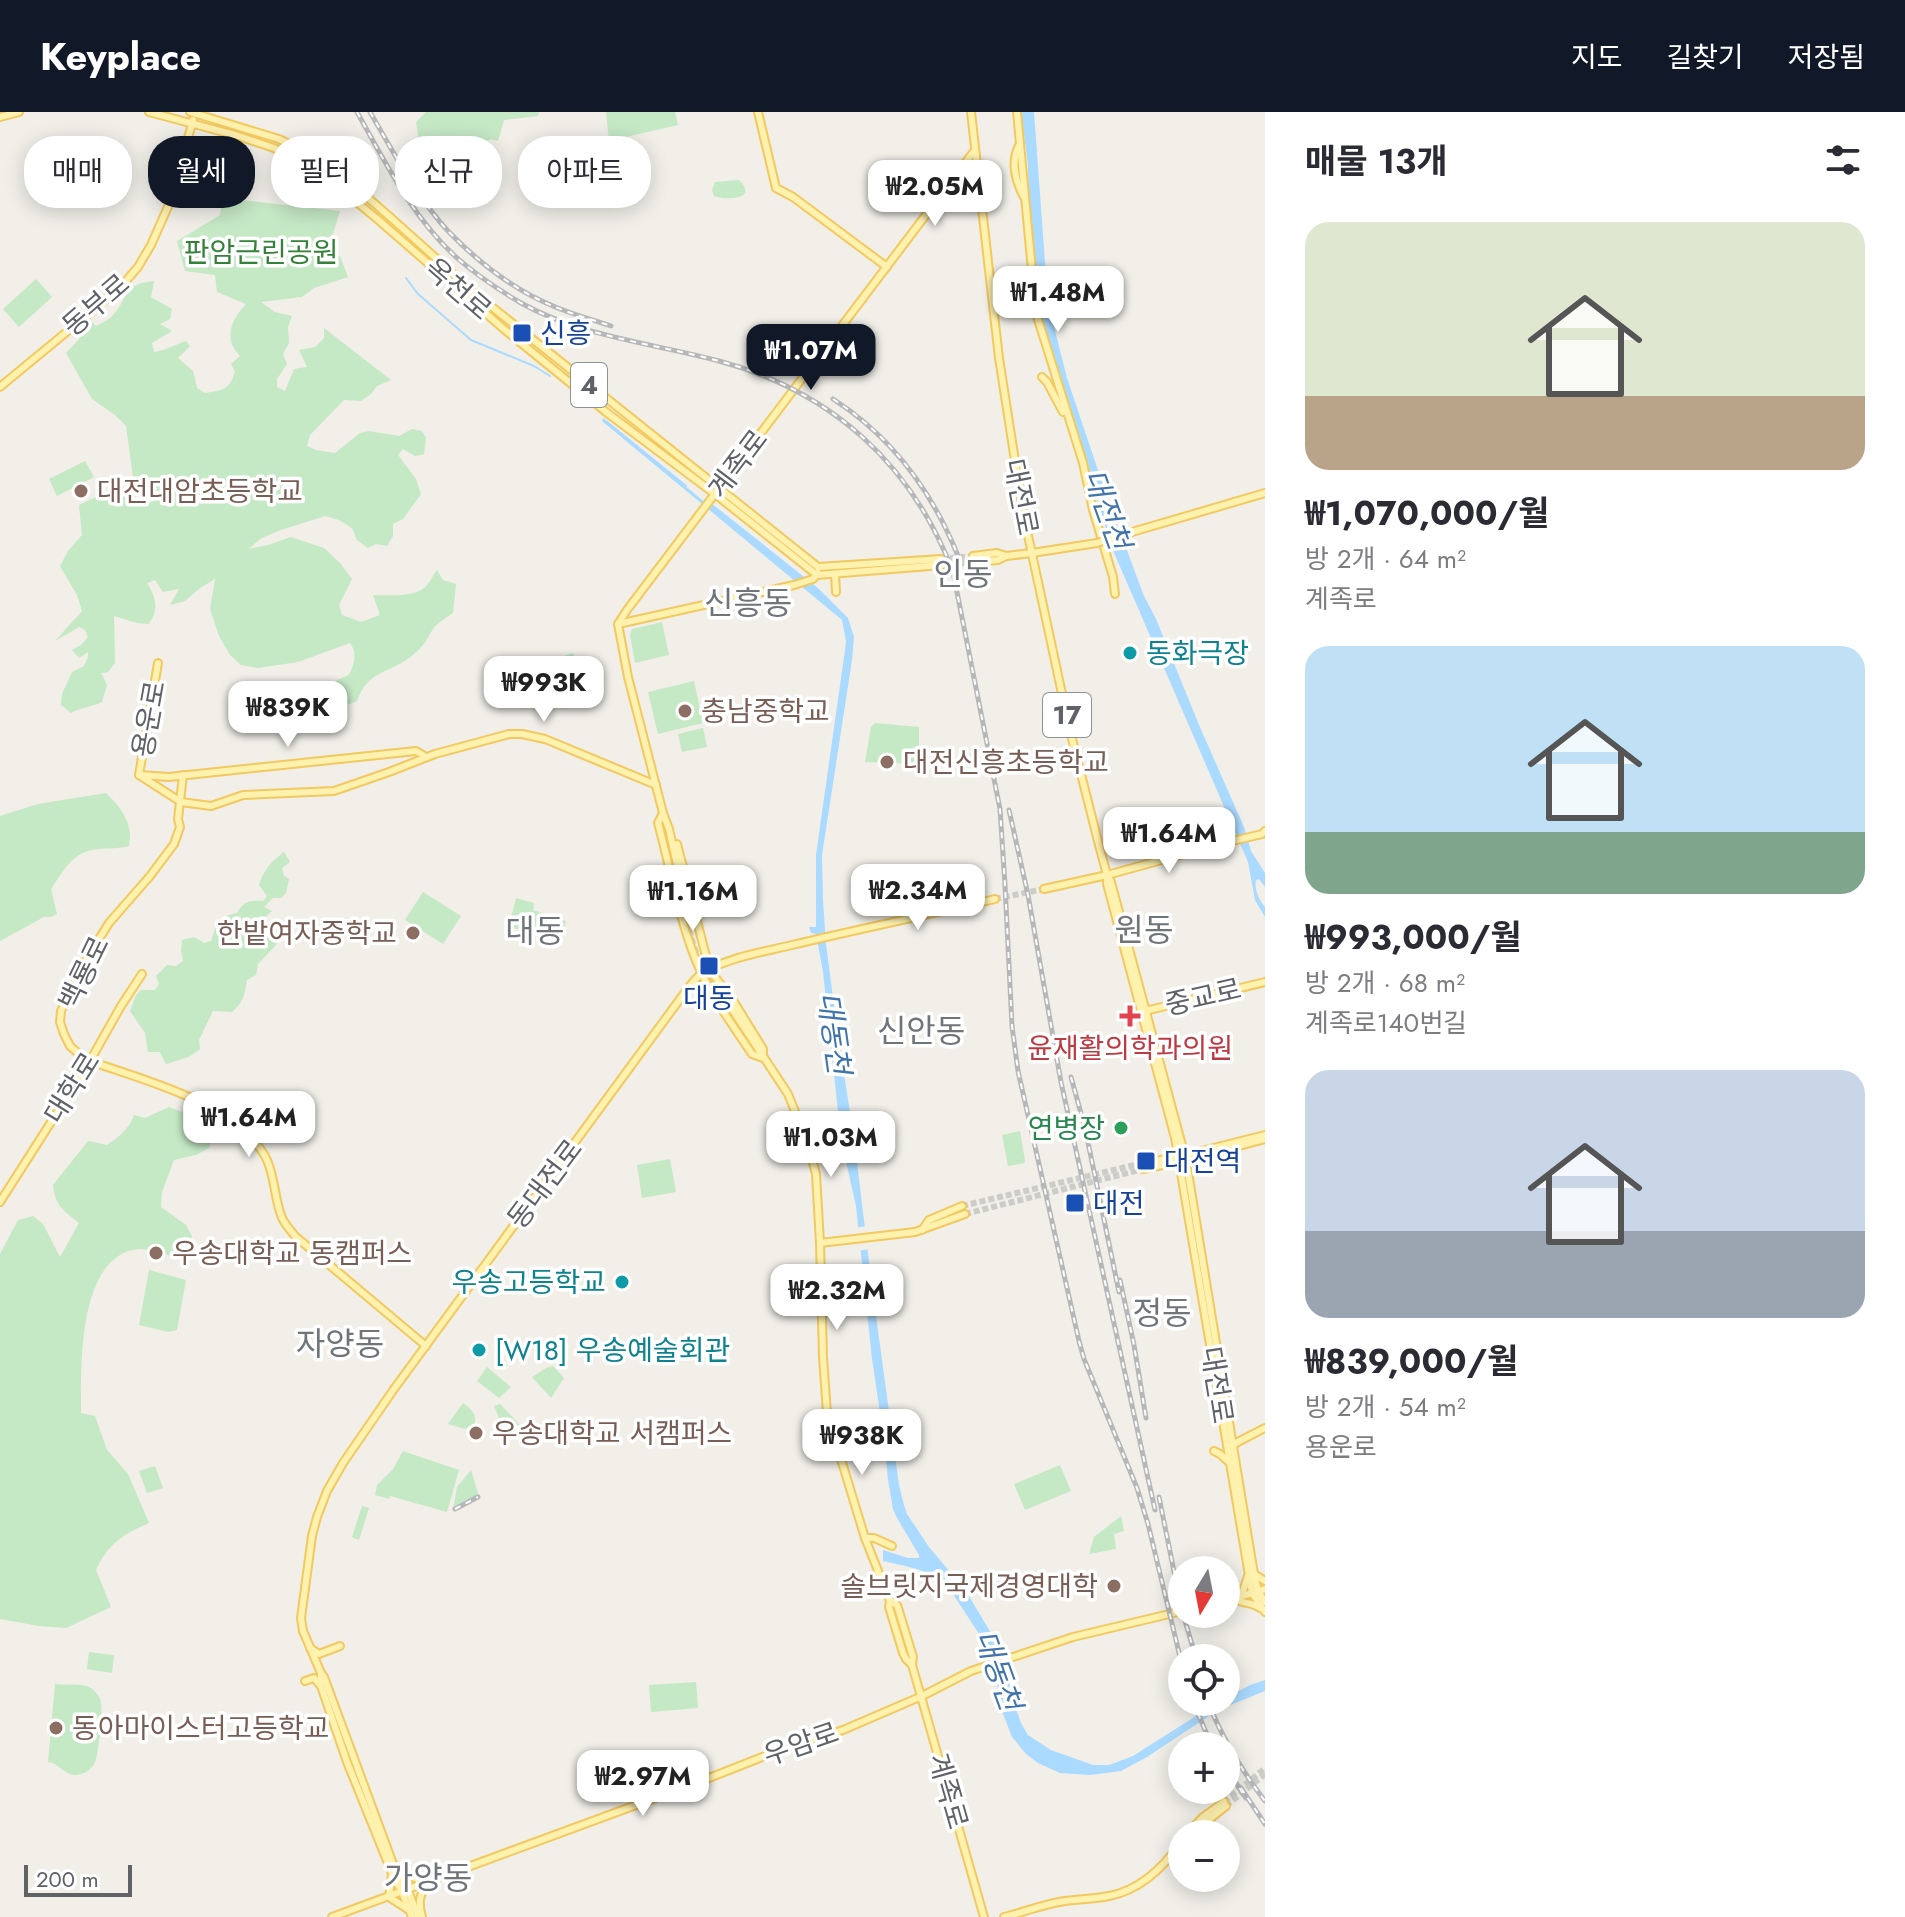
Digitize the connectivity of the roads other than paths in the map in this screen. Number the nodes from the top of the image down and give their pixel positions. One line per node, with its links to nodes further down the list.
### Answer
1 (19, 112): 7 (main road)
2 (149, 112): 8 (main road, 옥천로 / 4)
3 (193, 112): 8 (main road, 동부로); 16 (main road, 옥천로 / 4)
4 (758, 112): 12 (main road)
5 (971, 112): 9 (main road, 대전로 / 17)
6 (1017, 112): 15 (main road)
7 (0, 117)
8 (192, 123): 14 (main road, 동부로); 16 (main road, 옥천로 / 4)
9 (975, 150): 10 (main road, 계족로); 11 (main road, 대전로 / 17)
10 (961, 169): 11 (main road); 12 (main road, 계족로)
11 (977, 173): 18 (main road, 대전로 / 17)
12 (887, 267): 16 (main road, 계족로)
13 (1042, 377): 15 (main road)
14 (0, 387)
15 (1072, 430): 23 (main road)
16 (718, 491): 20 (main road, 옥천로 / 4); 24 (main road, 계족로)
17 (1265, 493): 18 (main road, bridge)
18 (1032, 553): 19 (main road); 37 (main road, 대전로 / 17)
19 (973, 559)
20 (816, 574): 21 (main road); 21 (main road); 25 (main road)
21 (835, 574): 22 (main road)
22 (836, 592)
23 (1115, 594)
24 (638, 596): 25 (main road); 26 (main road, 계족로)
25 (646, 618): 26 (main road)
26 (618, 624): 33 (main road)
27 (158, 663): 31 (main road, 용운로)
28 (398, 752): 29 (main road, 용운로); 30 (main road); 32 (main road, 용운로)
29 (426, 757): 30 (main road); 33 (main road)
30 (401, 768): 34 (main road)
31 (139, 775): 32 (main road, 용운로); 34 (main road)
32 (183, 775): 34 (main road, 백룡로)
33 (656, 785): 35 (main road)
34 (181, 802): 50 (main road, 백룡로)
35 (663, 813): 40 (main road); 40 (main road)
36 (1263, 834): 37 (main road)
37 (1107, 875): 38 (main road); 48 (main road, 대전로 / 17)
38 (1044, 889)
39 (995, 899): 41 (main road, 동대전로)
40 (687, 913): 42 (main road); 43 (main road)
41 (723, 964): 42 (main road, 동대전로); 46 (main road)
42 (711, 969): 43 (main road, 동대전로); 46 (main road)
43 (702, 973): 49 (main road); 60 (main road, 동대전로)
44 (142, 974): 50 (main road, 대학로)
45 (1265, 982): 48 (main road, 중교로)
46 (726, 992): 49 (main road)
47 (727, 1005): 49 (main road, 계족로)
48 (1144, 1011): 51 (main road, 대전로 / 17); 54 (main road, 대전로 / 17)
49 (763, 1058): 59 (main road, 계족로)
50 (90, 1061): 57 (main road, 대학로); 60 (main road, 백룡로)
51 (1174, 1135): 53 (main road); 54 (main road, 대전로 / 17)
52 (1265, 1137): 54 (main road)
53 (1166, 1158): 54 (main road); 55 (main road)
54 (1182, 1159): 55 (main road); 56 (main road, 대전로 / 17); 62 (main road, 대전로 / 17)
55 (1143, 1166): 56 (main road)
56 (1184, 1188): 64 (main road, 대전로 / 17)
57 (0, 1202)
58 (964, 1210): 59 (main road)
59 (820, 1243): 65 (main road, 계족로)
60 (426, 1346): 76 (main road, 동대전로)
61 (1265, 1428): 62 (main road)
62 (1232, 1445): 67 (main road, 대전로 / 17)
63 (1214, 1451): 64 (main road)
64 (1230, 1463): 67 (main road, 대전로 / 17)
65 (865, 1538): 66 (main road); 80 (main road, 계족로)
66 (892, 1546)
67 (1251, 1573): 68 (main road); 69 (main road, 대전로 / 17); 70 (main road)
68 (1265, 1581)
69 (1258, 1591): 71 (main road, 대전로 / 17); 73 (main road, 대전로)
70 (1240, 1593)
71 (1265, 1602)
72 (1240, 1603): 73 (main road)
73 (1265, 1612)
74 (1168, 1614): 80 (main road, 우암로)
75 (340, 1646): 76 (main road)
76 (310, 1648): 77 (main road, 동대전로)
77 (321, 1673): 79 (main road, 동대전로); 84 (main road, 동대전로)
78 (305, 1681): 79 (main road)
79 (321, 1686): 84 (main road, 동대전로)
80 (922, 1696): 85 (main road, 우암로); 90 (main road, 계족로)
81 (1225, 1804): 82 (main road)
82 (1206, 1820)
83 (1168, 1858): 91 (main road)
84 (394, 1872): 85 (main road); 86 (main road, 동대전로); 87 (main road)
85 (427, 1882): 86 (main road, 우암로); 88 (main road)
86 (405, 1891): 87 (main road, 우암로); 88 (main road, 동대전로)
87 (389, 1897): 88 (main road); 89 (main road, 우암로)
88 (415, 1915)
89 (332, 1917)
90 (984, 1917)
91 (1004, 1917)

